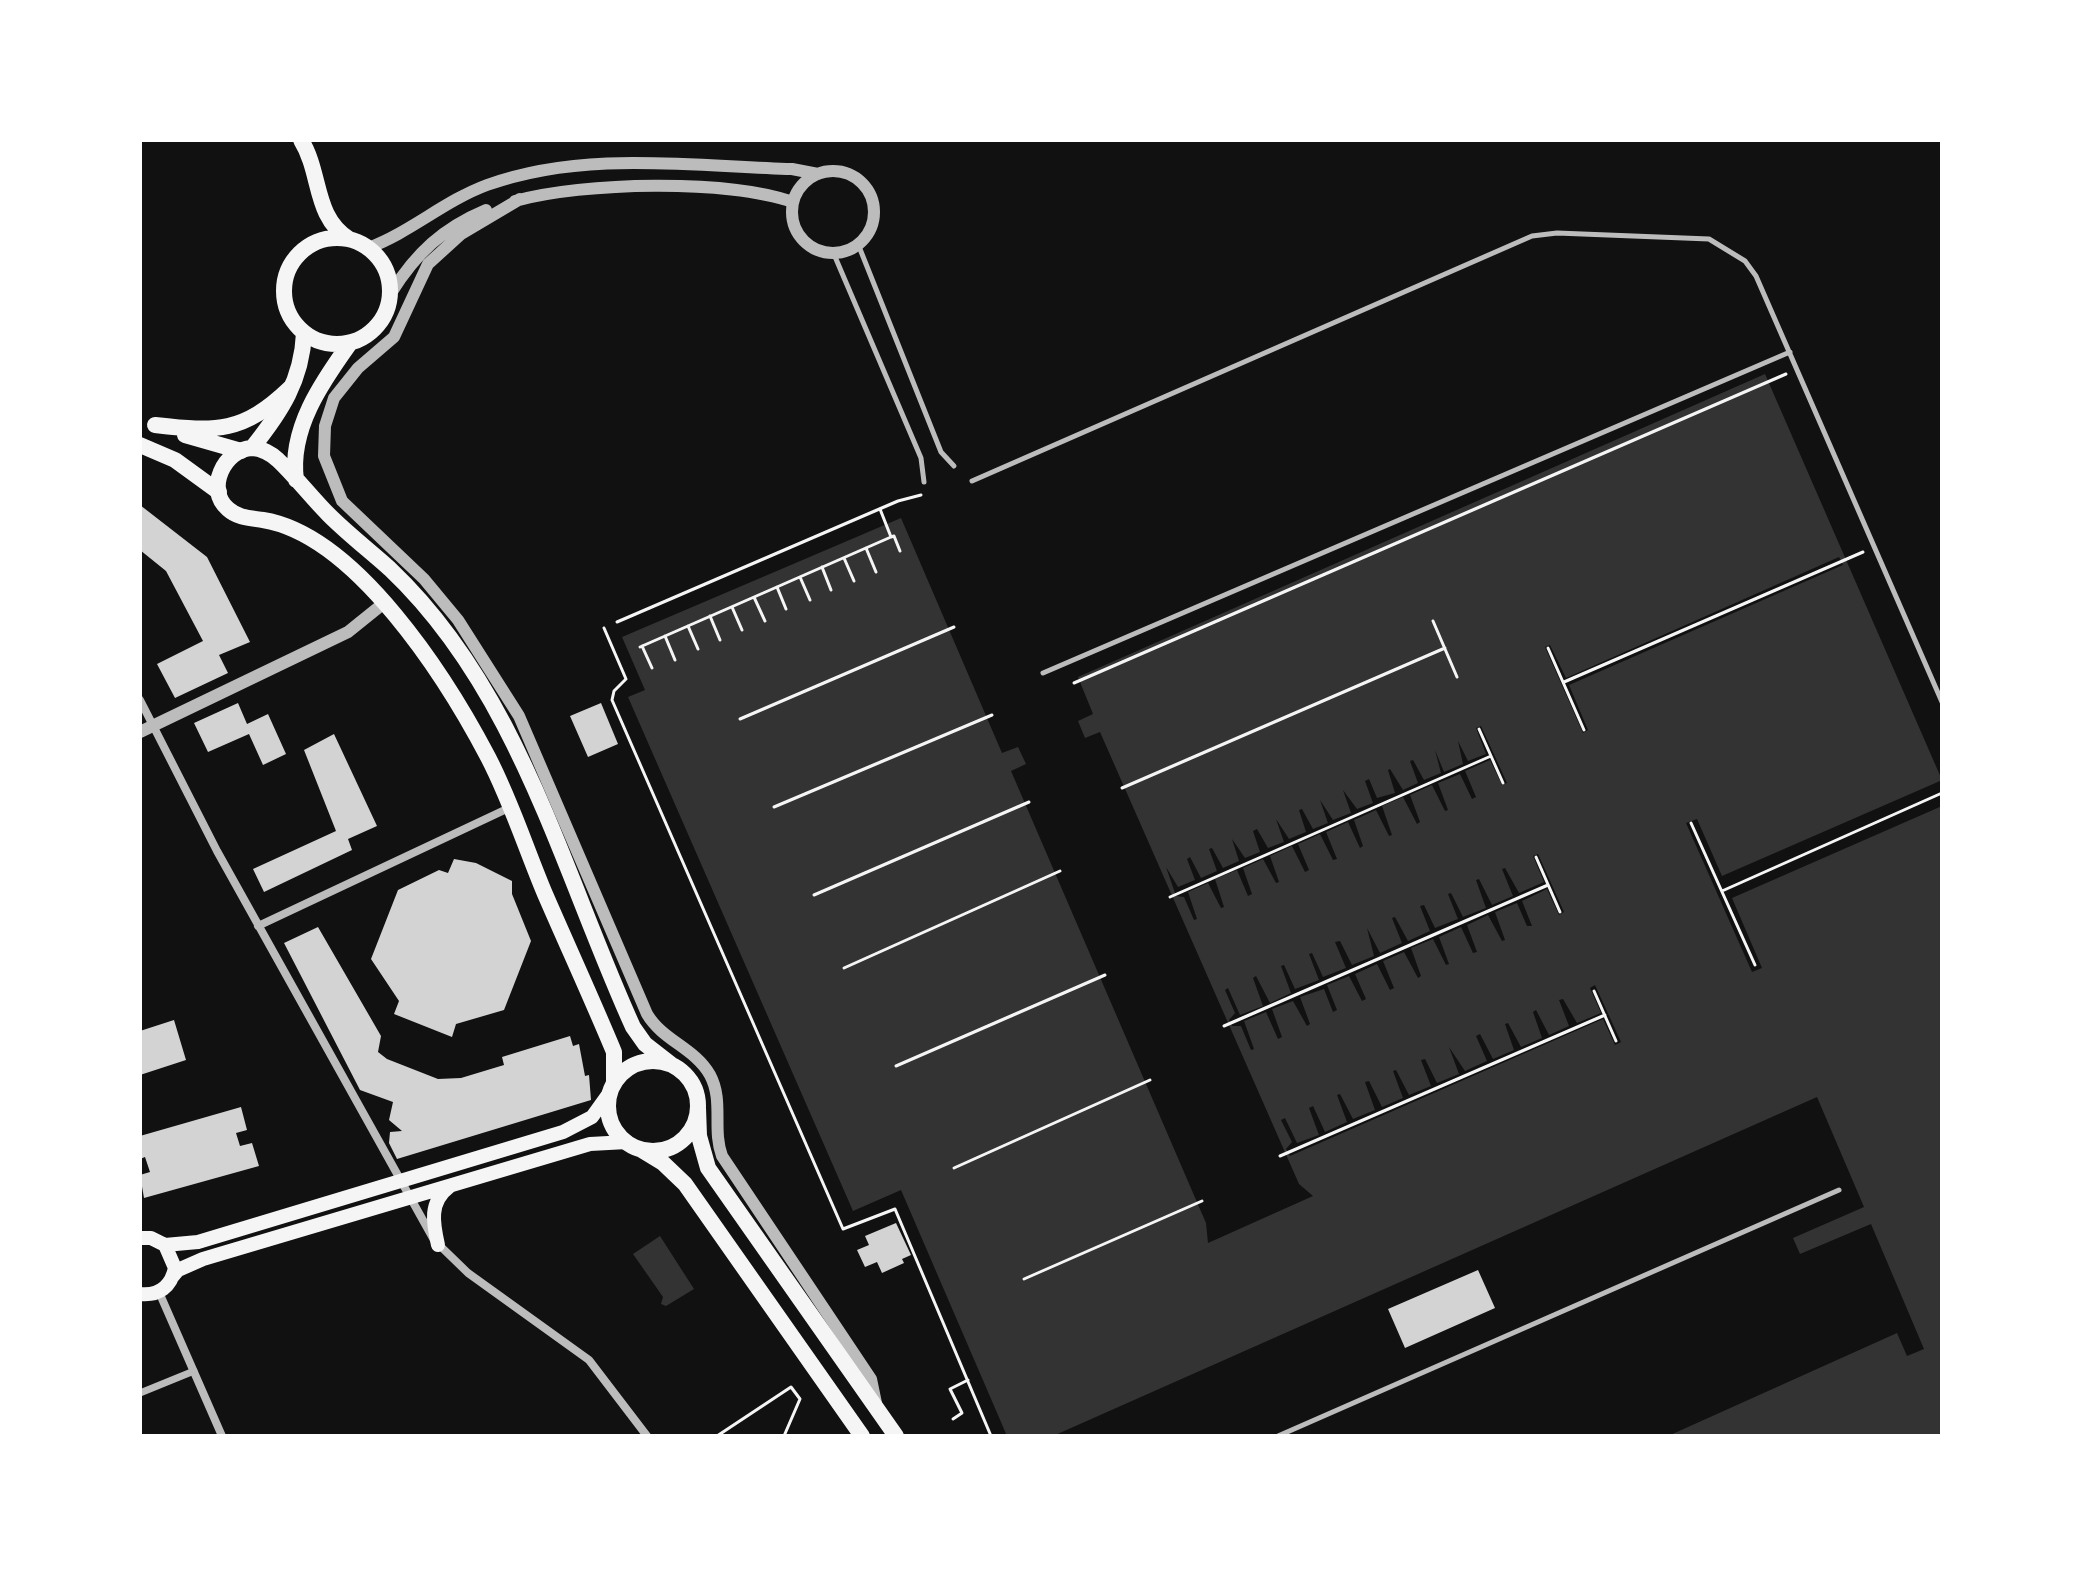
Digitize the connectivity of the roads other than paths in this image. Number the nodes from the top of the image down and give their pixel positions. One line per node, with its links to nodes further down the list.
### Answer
1 (301, 140): 5 (main road)
2 (818, 174): 4 (street); 6 (street); 7 (street)
3 (520, 199): 4 (street); 9 (street); 46 (street)
4 (793, 202): 8 (street)
5 (349, 239): 7 (main road); 10 (main road)
6 (858, 244): 8 (street); 17 (lane)
7 (368, 248): 9 (main road)
8 (833, 252): 20 (lane)
9 (391, 293): 11 (main road)
10 (304, 333): 11 (main road); 13 (main road)
11 (350, 343): 18 (main road)
12 (1790, 352): 19 (lane); 23 (lane); 25 (lane)
13 (294, 384): 14 (main road); 16 (main road)
14 (148, 423): 16 (main road)
15 (140, 445): 21 (main road)
16 (247, 449): 18 (main road); 21 (main road)
17 (954, 466)
18 (296, 480): 30 (main road)
19 (972, 481)
20 (924, 482)
21 (219, 492): 22 (main road)
22 (384, 603): 26 (street); 28 (main road)
23 (1043, 673)
24 (140, 700): 26 (street)
25 (1942, 702)
26 (155, 724): 27 (street); 29 (street)
27 (140, 732)
28 (511, 807): 29 (street); 31 (main road)
29 (258, 926): 34 (street)
30 (672, 1065): 31 (main road); 32 (main road)
31 (612, 1087): 33 (main road); 34 (main road)
32 (698, 1108): 33 (main road); 46 (main road)
33 (633, 1145): 35 (main road); 49 (main road)
34 (399, 1182): 37 (street); 39 (main road)
35 (455, 1183): 37 (main road); 40 (main road)
36 (1839, 1190): 51 (lane)
37 (409, 1197): 40 (street); 41 (main road)
38 (141, 1237): 39 (main road)
39 (165, 1245): 41 (main road)
40 (438, 1245): 48 (street)
41 (173, 1276): 42 (main road)
42 (159, 1292): 43 (main road); 44 (street)
43 (140, 1294)
44 (194, 1371): 45 (street); 47 (street)
45 (140, 1393)
46 (878, 1410): 50 (main road)
47 (222, 1436)
48 (647, 1436)
49 (862, 1436)
50 (896, 1436)
51 (1278, 1436)

